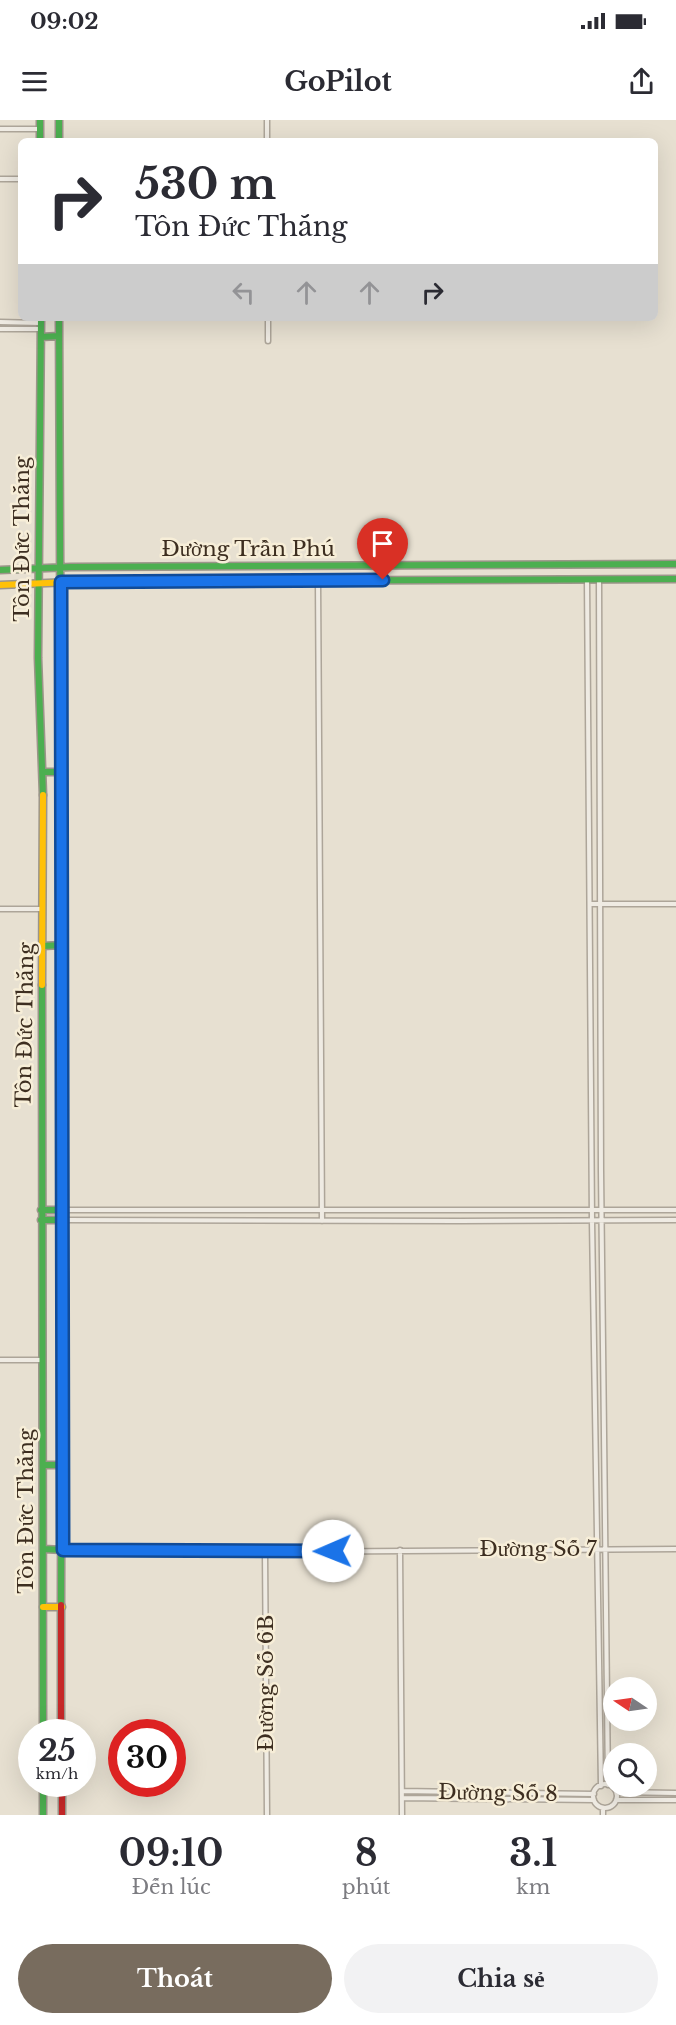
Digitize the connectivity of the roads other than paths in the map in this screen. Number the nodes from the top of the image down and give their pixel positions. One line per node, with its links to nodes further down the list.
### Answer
1 (40, 120): 5 (main road)
2 (59, 120): 7 (main road)
3 (267, 120): 8 (street)
4 (0, 129): 5 (street)
5 (40, 129): 6 (main road)
6 (40, 138)
7 (59, 138)
8 (267, 138)
9 (0, 179): 10 (street)
10 (18, 179)
11 (59, 321): 16 (main road, Tôn Đức Thắng)
12 (268, 321): 17 (street)
13 (0, 322): 14 (street)
14 (41, 327): 15 (street); 16 (main road); 23 (main road, Tôn Đức Thắng)
15 (0, 329)
16 (59, 336): 24 (main road, Tôn Đức Thắng)
17 (268, 341)
18 (598, 564): 19 (main road, Đường Trần Phú); 22 (main road, Đường Trần Phú); 28 (main road)
19 (676, 564)
20 (267, 565): 21 (main road, Đường Trần Phú); 24 (main road, Đường Trần Phú); 29 (main road)
21 (318, 565): 22 (main road, Đường Trần Phú); 30 (main road)
22 (586, 565): 27 (main road)
23 (38, 567): 24 (main road, Đường Trần Phú); 25 (main road, Đường Trần Phú); 32 (main road, Tôn Đức Thắng)
24 (61, 567): 31 (main road, Tôn Đức Thắng)
25 (0, 570)
26 (676, 579): 28 (main road, Đường Trần Phú)
27 (587, 580): 28 (main road, Đường Trần Phú); 30 (main road, Đường Trần Phú); 34 (street)
28 (599, 580): 35 (street)
29 (267, 581): 30 (main road, Đường Trần Phú); 31 (main road, Đường Trần Phú)
30 (318, 581): 54 (street)
31 (61, 582): 32 (main road, Đường Trần Phú); 37 (main road, Tôn Đức Thắng)
32 (38, 583): 33 (main road, Đường Trần Phú); 36 (main road, Tôn Đức Thắng)
33 (0, 585)
34 (589, 735): 35 (street); 38 (street)
35 (599, 735): 39 (street)
36 (43, 772): 37 (main road); 42 (main road, Tôn Đức Thắng)
37 (62, 772): 43 (main road, Tôn Đức Thắng)
38 (591, 904): 39 (street); 45 (street)
39 (600, 904): 40 (street); 46 (street)
40 (676, 904)
41 (0, 909): 42 (street)
42 (42, 909): 44 (main road, Tôn Đức Thắng)
43 (62, 945): 44 (main road); 48 (main road, Tôn Đức Thắng)
44 (43, 946): 47 (main road, Tôn Đức Thắng)
45 (591, 1053): 46 (street); 51 (street)
46 (600, 1053): 52 (street)
47 (41, 1210): 48 (main road); 55 (main road, Tôn Đức Thắng)
48 (61, 1210): 49 (street); 56 (main road, Tôn Đức Thắng)
49 (204, 1210): 54 (street); 57 (street)
50 (460, 1210): 51 (street); 54 (street); 60 (street)
51 (592, 1210): 52 (street); 61 (street)
52 (602, 1210): 53 (street); 62 (street)
53 (676, 1210)
54 (322, 1211): 59 (street)
55 (41, 1220): 56 (main road); 64 (main road, Tôn Đức Thắng)
56 (61, 1220): 57 (street); 66 (main road, Tôn Đức Thắng)
57 (204, 1220): 59 (street)
58 (676, 1220): 62 (street)
59 (322, 1221): 60 (street)
60 (460, 1221): 61 (street)
61 (592, 1221): 62 (street); 68 (street)
62 (602, 1221): 69 (street)
63 (0, 1360): 64 (street)
64 (42, 1360): 65 (main road, Tôn Đức Thắng)
65 (43, 1465): 66 (main road); 67 (main road, Tôn Đức Thắng)
66 (62, 1465): 71 (main road, Tôn Đức Thắng)
67 (44, 1549): 71 (main road); 74 (main road, Tôn Đức Thắng)
68 (597, 1549): 69 (street, Đường Số 7); 72 (street, Đường Số 7); 79 (street)
69 (604, 1549): 70 (street, Đường Số 7); 78 (street)
70 (676, 1549)
71 (63, 1550): 73 (street, Đường Số 7); 75 (main road, Tôn Đức Thắng)
72 (400, 1550): 73 (street, Đường Số 7); 80 (street)
73 (265, 1552): 94 (street, Đường Số 6B)
74 (43, 1607): 75 (main road); 76 (main road, Tôn Đức Thắng)
75 (63, 1607): 77 (main road, Tôn Đức Thắng)
76 (43, 1719)
77 (61, 1719)
78 (607, 1743)
79 (602, 1786): 83 (street)
80 (402, 1791): 83 (street, Đường Số 8); 86 (street)
81 (657, 1793): 82 (street)
82 (676, 1793)
83 (594, 1794): 87 (street)
84 (43, 1797): 92 (main road)
85 (62, 1797): 93 (main road)
86 (402, 1798): 87 (street, Đường Số 8); 95 (street)
87 (594, 1800): 91 (street)
88 (616, 1800): 89 (street); 90 (street)
89 (676, 1800)
90 (609, 1807): 91 (street); 97 (street)
91 (603, 1808): 96 (street)
92 (43, 1815)
93 (62, 1815)
94 (267, 1815)
95 (402, 1815)
96 (603, 1815)
97 (609, 1815)

